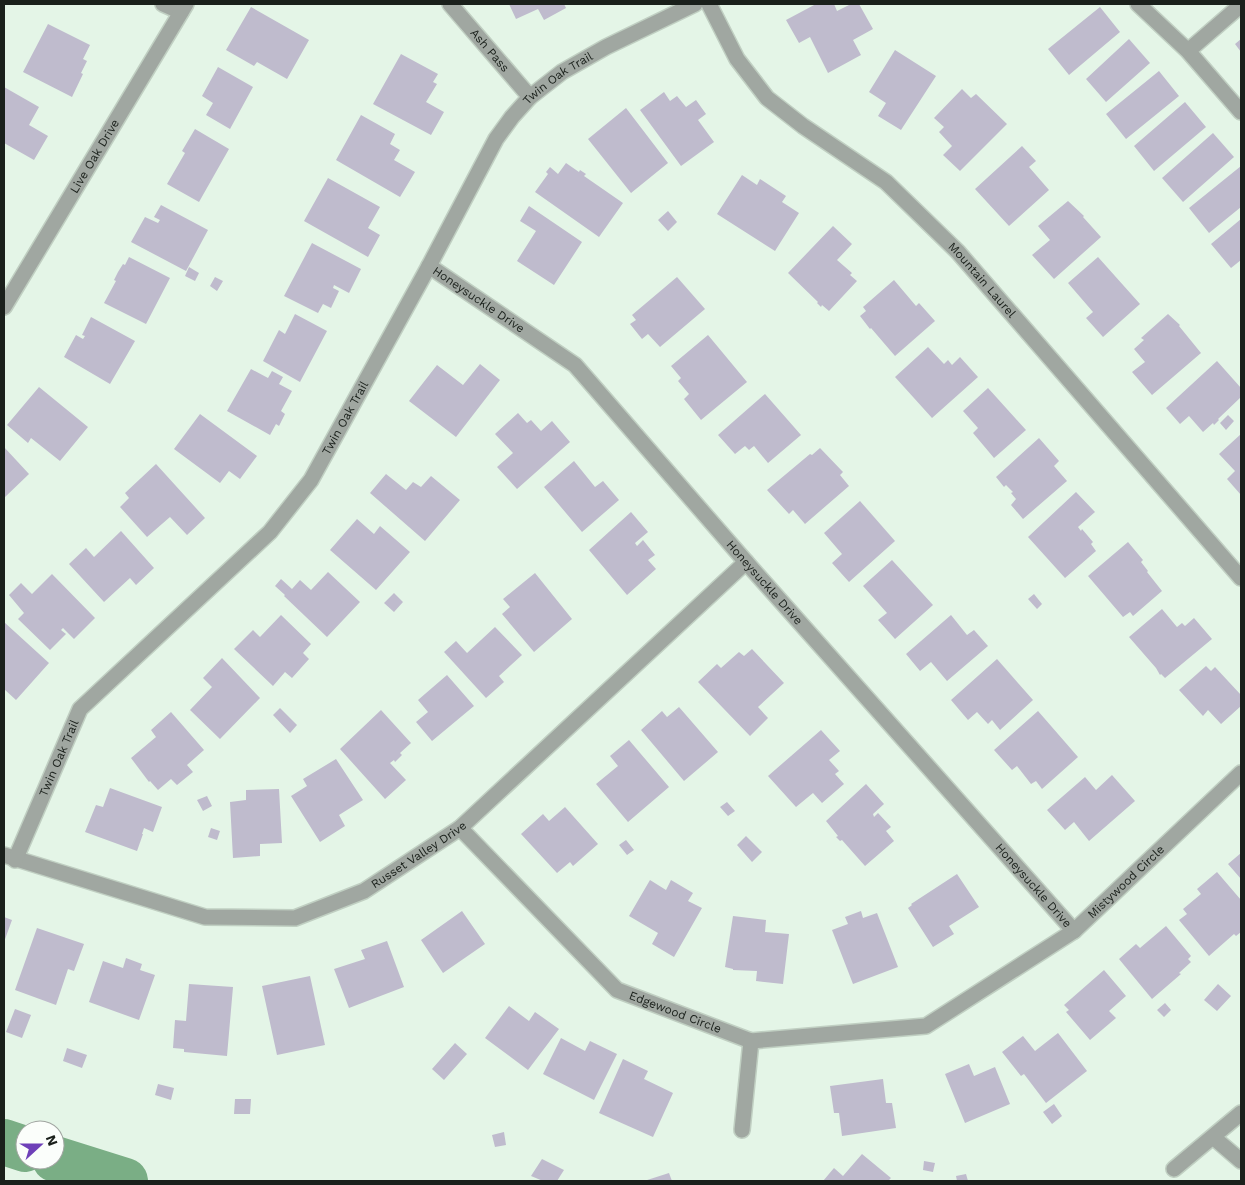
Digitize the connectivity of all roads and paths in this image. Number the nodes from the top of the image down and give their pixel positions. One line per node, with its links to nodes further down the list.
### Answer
1 (163, 4): 7 (street)
2 (450, 4): 9 (street, Ash Pass)
3 (695, 4): 9 (street, Twin Oak Trail)
4 (709, 4): 14 (street, Mountain Laurel)
5 (1138, 4): 8 (street)
6 (1241, 5): 8 (street)
7 (184, 8): 12 (street, Live Oak Drive)
8 (1188, 51): 10 (street)
9 (530, 97): 11 (street, Twin Oak Trail)
10 (1241, 112)
11 (429, 266): 13 (street, Honeysuckle Drive); 17 (street, Twin Oak Trail)
12 (4, 307)
13 (746, 562): 16 (street, Russet Valley Drive); 18 (street, Honeysuckle Drive)
14 (1241, 578)
15 (1241, 773): 18 (street, Mistywood Circle)
16 (460, 828): 17 (street, Russet Valley Drive); 20 (street, Edgewood Circle)
17 (10, 857)
18 (1074, 931): 19 (street, Mistywood Circle)
19 (926, 1026): 20 (street, Edgewood Circle)
20 (751, 1041): 22 (street)
21 (1241, 1113): 23 (street)
22 (742, 1130)
23 (1213, 1137): 24 (street); 25 (street)
24 (1241, 1161)
25 (1174, 1169)

